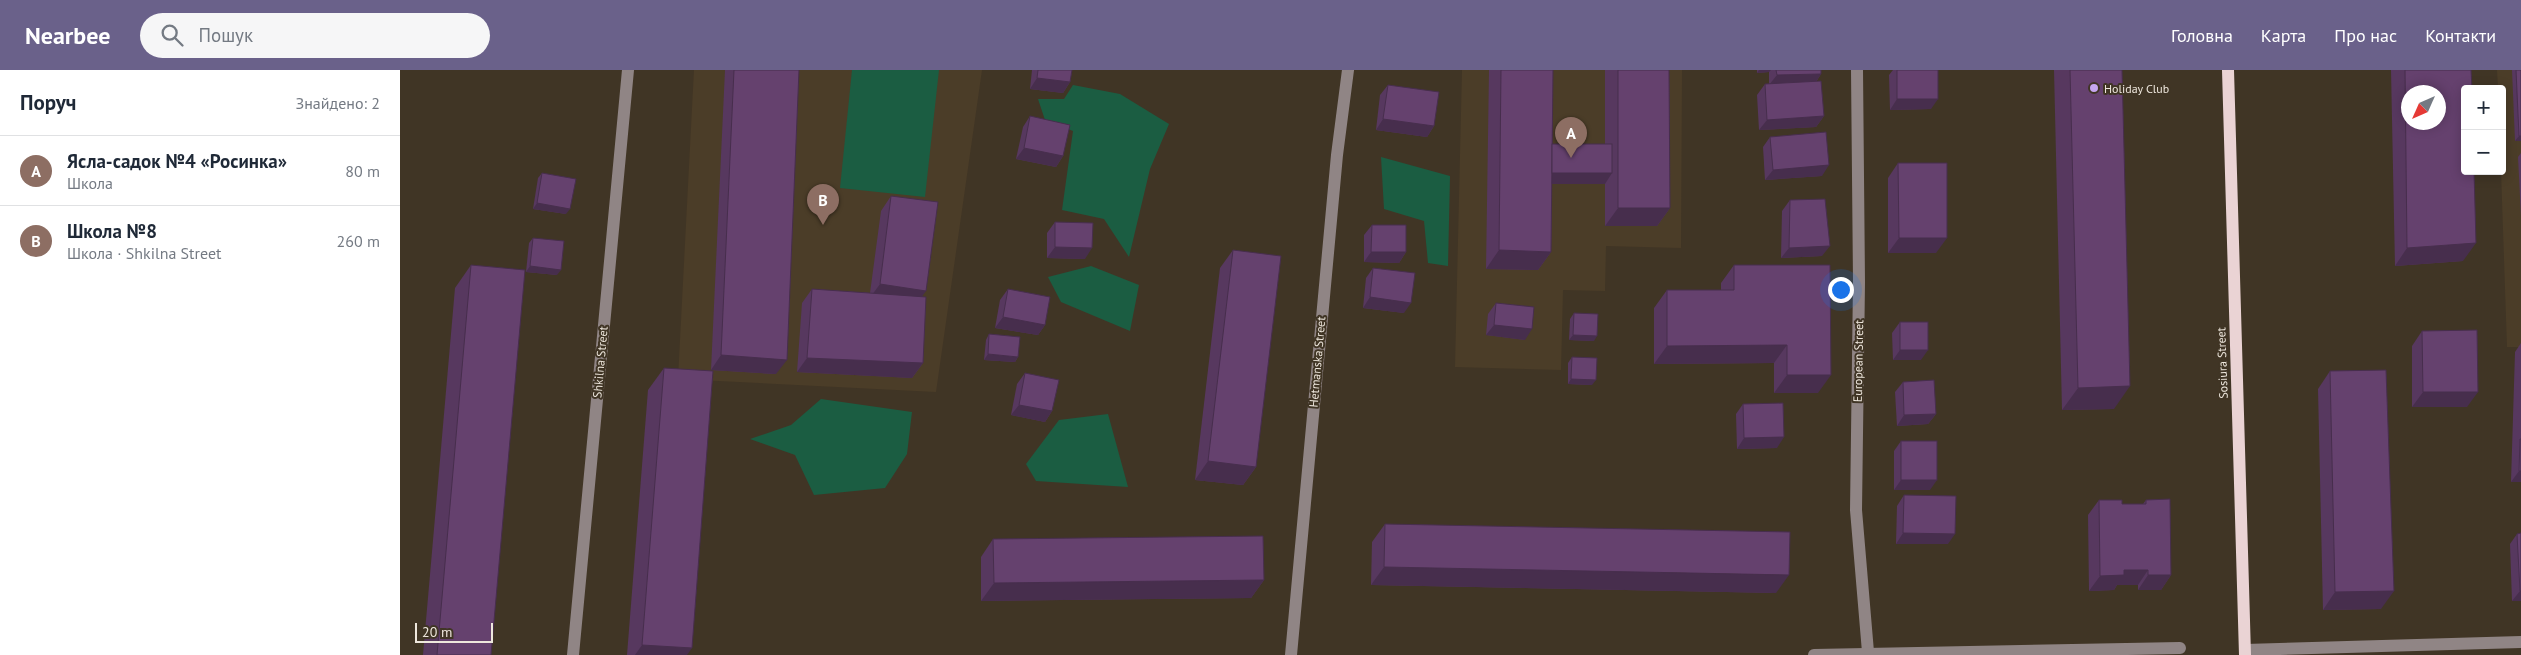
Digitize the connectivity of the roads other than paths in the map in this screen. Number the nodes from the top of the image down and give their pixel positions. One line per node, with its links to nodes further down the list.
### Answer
1 (628, 70): 9 (street, Shkilna Street)
2 (1348, 70): 10 (street, Hetmanska Street)
3 (1856, 70): 7 (street, European Street)
4 (2228, 70): 8 (main road, Sosiura Street)
5 (2521, 642): 8 (street)
6 (2180, 648): 7 (street)
7 (1868, 652): 11 (street)
8 (2245, 652)
9 (573, 655)
10 (1291, 655)
11 (1814, 655)

